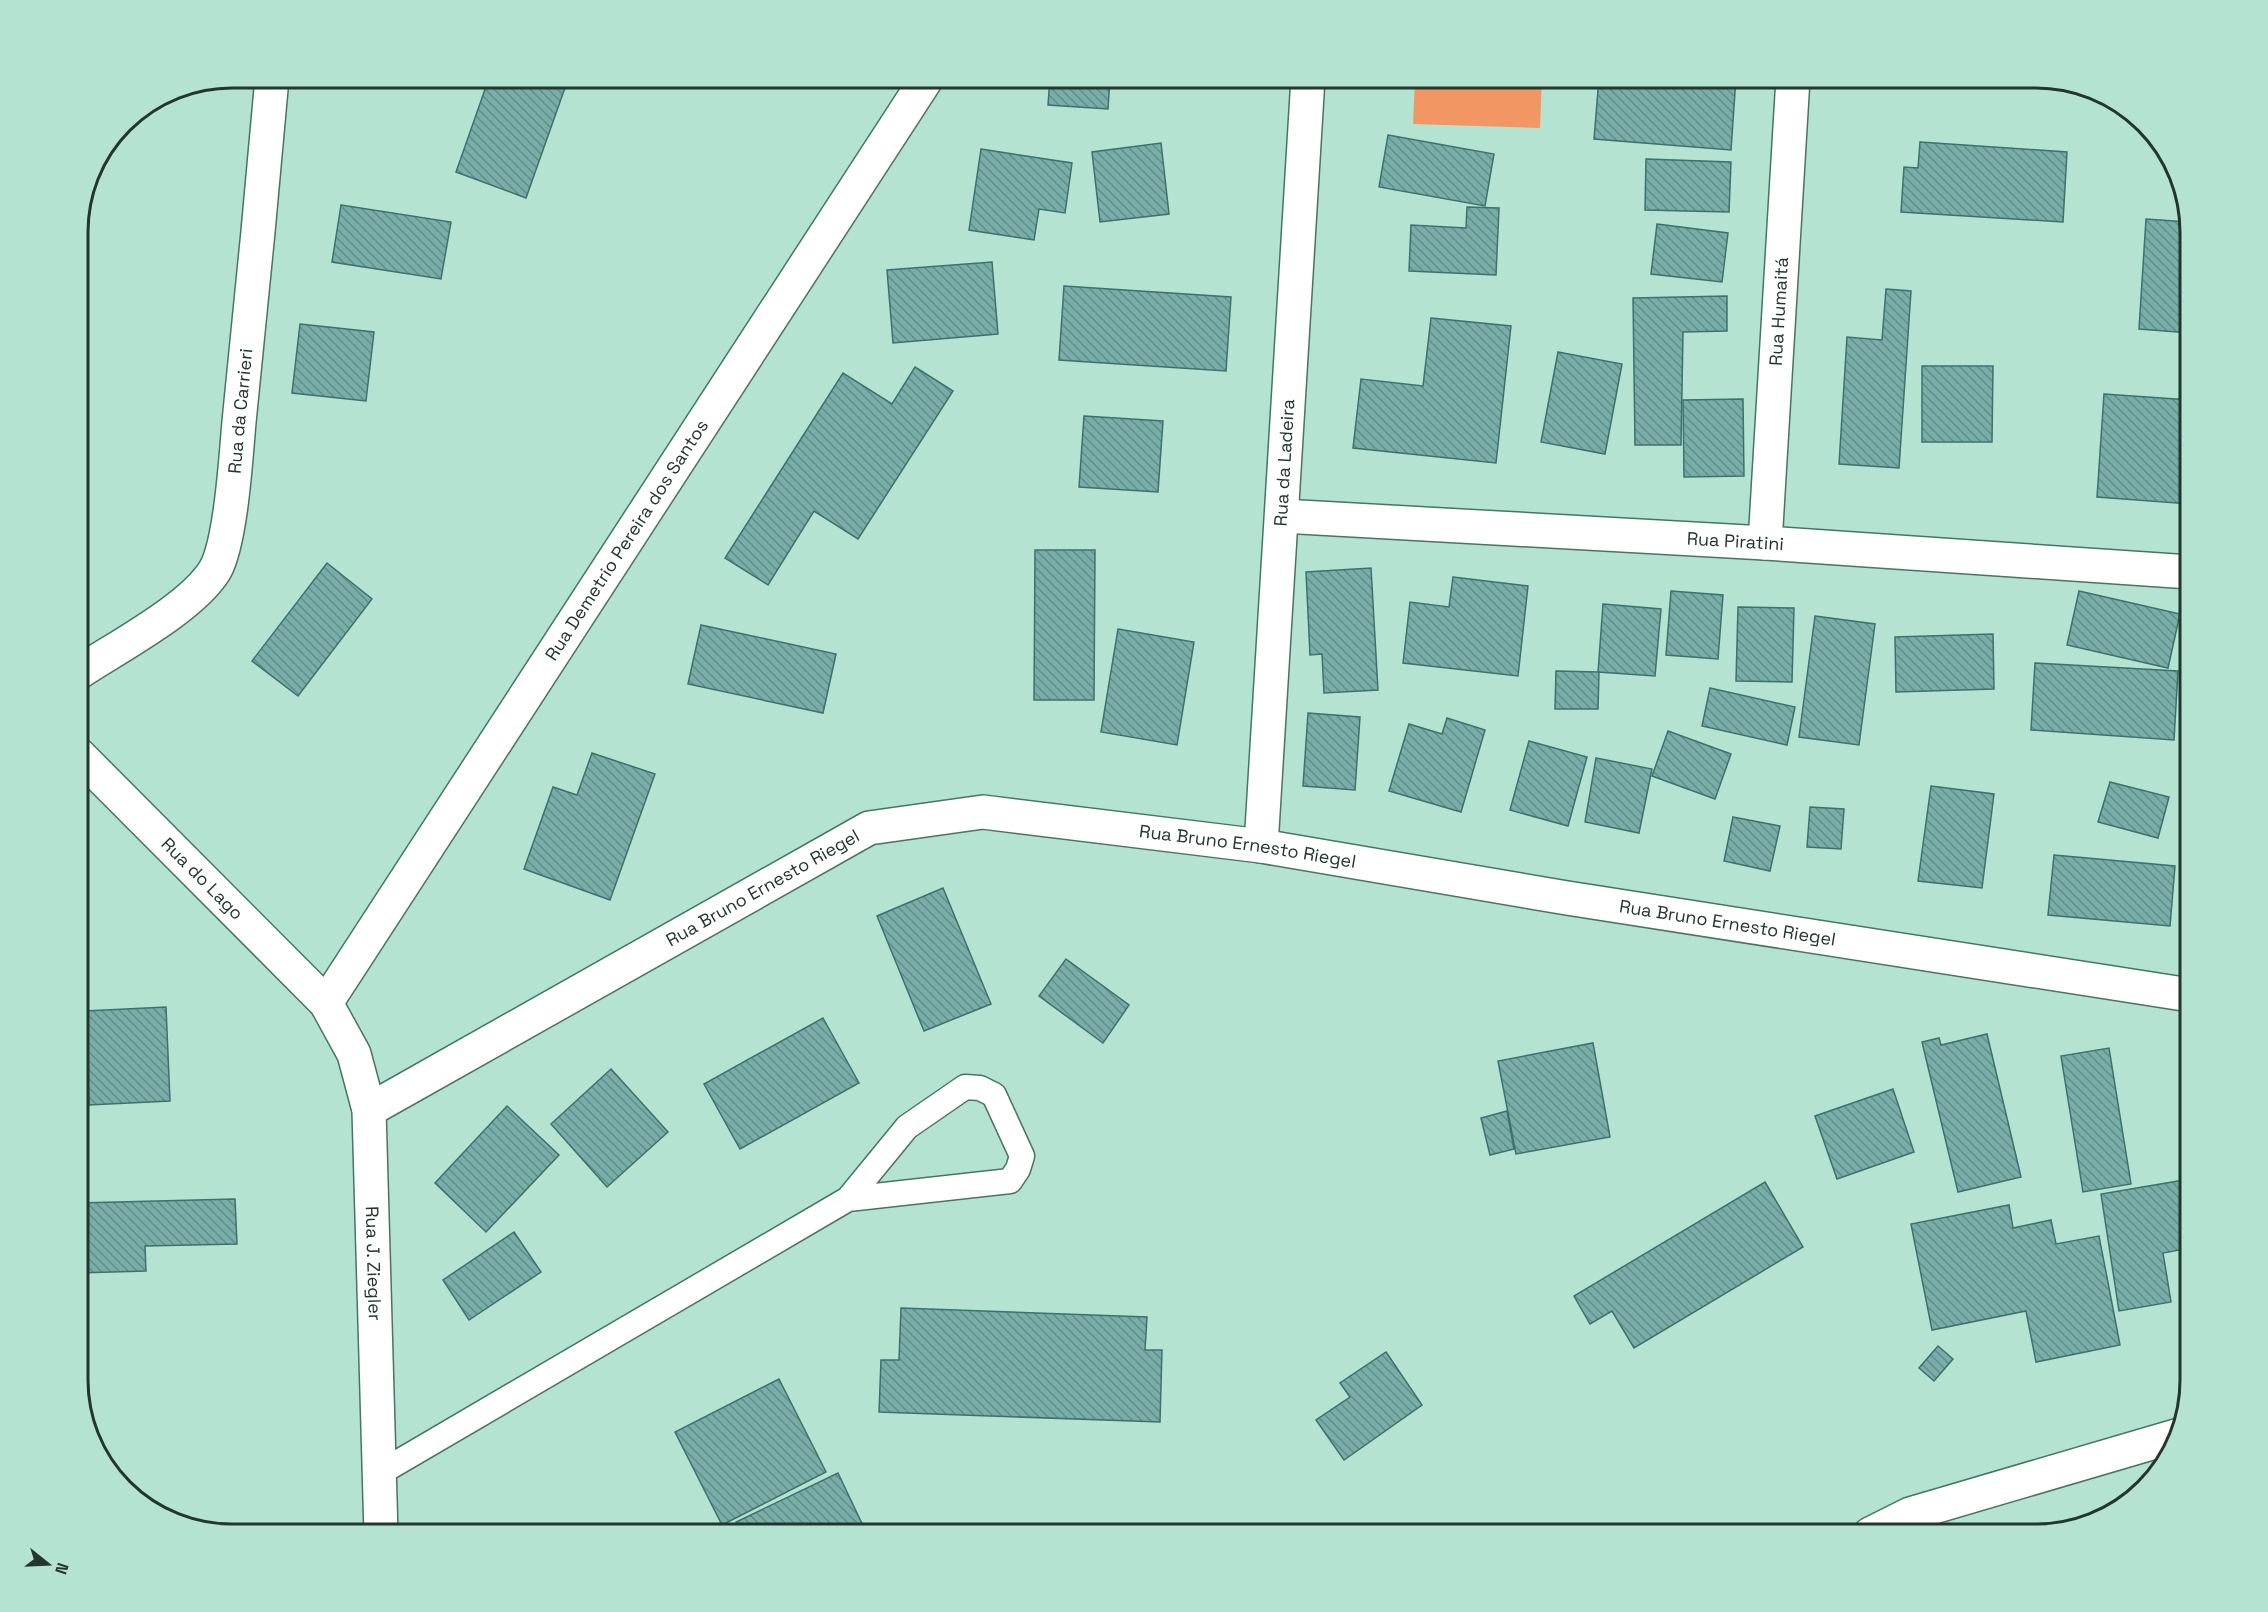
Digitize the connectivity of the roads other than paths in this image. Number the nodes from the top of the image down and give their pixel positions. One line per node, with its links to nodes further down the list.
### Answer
1 (1307, 88): 5 (street, Rua da Ladeira)
2 (1792, 88): 6 (street, Rua Humaitá)
3 (271, 89): 8 (street, Rua da Carrieri)
4 (920, 89): 12 (street, Rua Demetrio Pereira dos Santos)
5 (1282, 516): 6 (street, Rua Piratini); 10 (street, Rua da Ladeira)
6 (1765, 543): 7 (street, Rua Piratini)
7 (2180, 571)
8 (89, 666)
9 (89, 765): 12 (street, Rua do Lago)
10 (1261, 846): 11 (street, Rua Bruno Ernesto Riegel); 13 (street, Rua Bruno Ernesto Riegel)
11 (2180, 993)
12 (326, 1003): 13 (street, Rua J. Ziegler)
13 (369, 1110): 16 (street, Rua J. Ziegler)
14 (848, 1199): 14 (lane); 16 (lane)
15 (2167, 1438): 18 (street)
16 (378, 1474): 17 (street, Rua J. Ziegler)
17 (380, 1524)
18 (1890, 1524)

